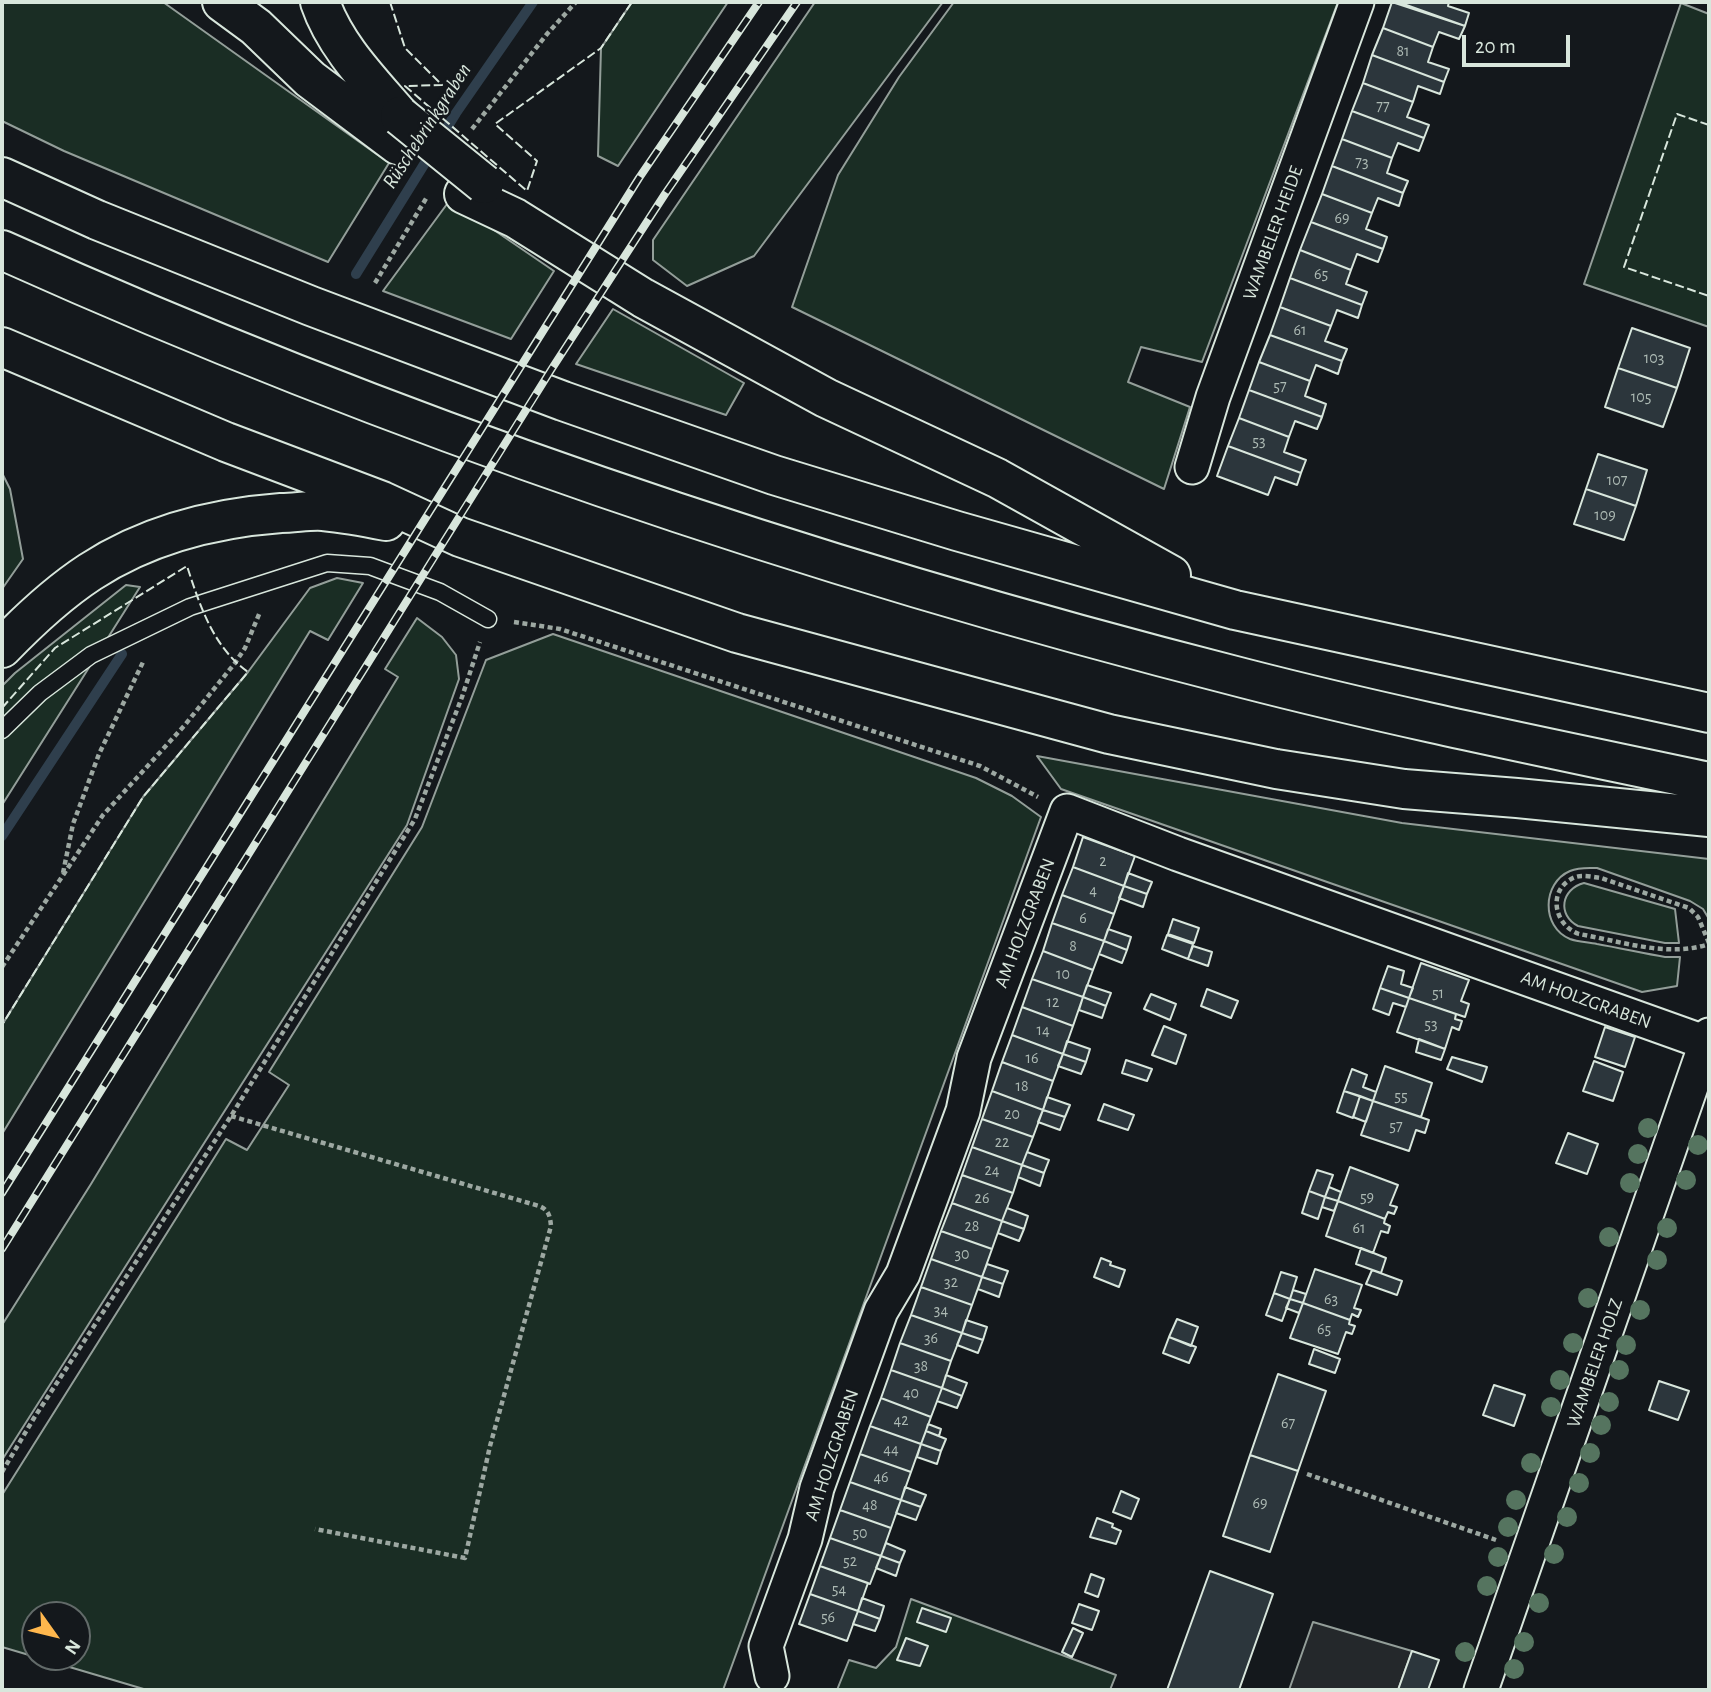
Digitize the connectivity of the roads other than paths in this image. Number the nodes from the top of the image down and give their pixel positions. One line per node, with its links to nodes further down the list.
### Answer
1 (222, 2): 4 (highway)
2 (320, 2): 4 (highway)
3 (1357, 2): 8 (street, WAMBELER HEIDE)
4 (399, 130): 10 (highway)
5 (2, 177): 10 (highway)
6 (2, 250): 15 (highway)
7 (2, 347): 9 (highway)
8 (1192, 467)
9 (460, 537): 12 (highway); 16 (highway)
10 (1235, 610): 13 (highway)
11 (488, 619): 14 (lane)
12 (2, 648)
13 (1709, 713)
14 (2, 730)
15 (1709, 782)
16 (1709, 817)
17 (1708, 1039): 18 (street, AM HOLZGRABEN); 19 (street, WAMBELER HOLZ)
18 (772, 1676)
19 (1480, 1690)

